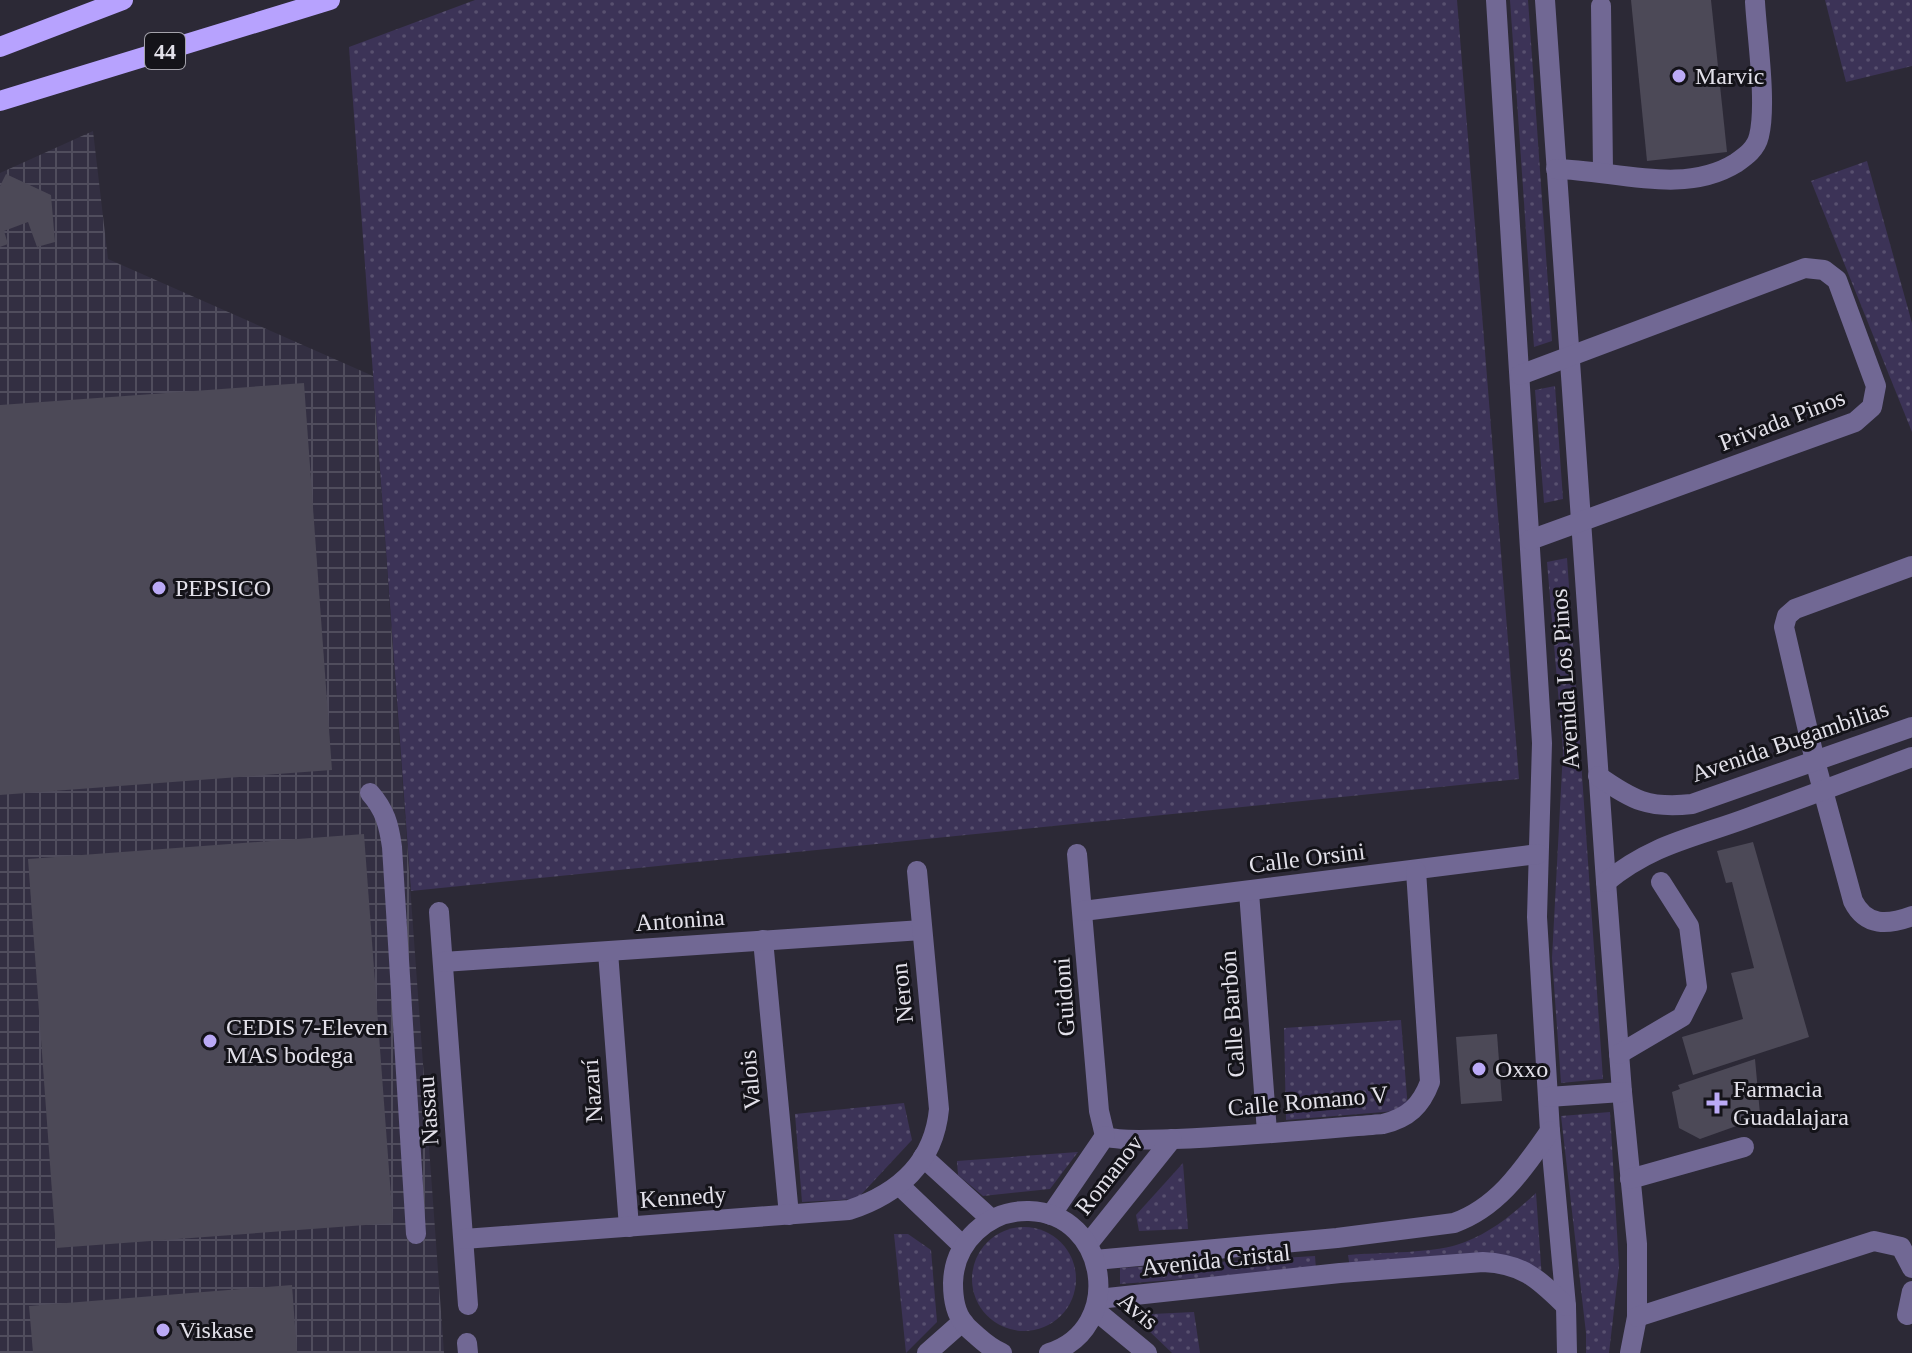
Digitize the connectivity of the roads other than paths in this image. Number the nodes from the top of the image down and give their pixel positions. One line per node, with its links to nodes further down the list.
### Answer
1 (123, 0): 7 (main road)
2 (330, 0): 9 (main road, 44)
3 (1496, 0): 13 (street, Avenida Los Pinos)
4 (1545, 0): 10 (street, Avenida Los Pinos)
5 (1755, 2): 11 (street)
6 (1601, 6): 11 (street)
7 (82, 7): 8 (main road)
8 (0, 47)
9 (0, 101)
10 (1556, 169): 11 (street); 12 (street, Avenida Los Pinos)
11 (1603, 171)
12 (1569, 357): 13 (street); 14 (street, Avenida Los Pinos); 14 (street, Privada Pinos)
13 (1520, 375): 15 (street, Avenida Los Pinos)
14 (1580, 523): 15 (street); 20 (street, Avenida Los Pinos)
15 (1530, 540): 24 (street, Avenida Los Pinos)
16 (1912, 566): 19 (street)
17 (1912, 727): 19 (street, Avenida Bugambilias)
18 (1912, 757): 21 (street)
19 (1815, 761): 20 (street, Avenida Bugambilias); 21 (street)
20 (1598, 776): 27 (street, Avenida Los Pinos)
21 (1824, 790): 27 (street); 32 (street)
22 (370, 793): 53 (street)
23 (1077, 854): 30 (street, Guidoni)
24 (1538, 854): 26 (street, Calle Orsini); 39 (street, Avenida Los Pinos)
25 (917, 871): 33 (street, Neron)
26 (1416, 871): 29 (street, Calle Orsini); 42 (street, Calle Romano V)
27 (1606, 882): 37 (street, Avenida Los Pinos)
28 (1661, 882): 37 (street)
29 (1249, 892): 30 (street, Calle Orsini); 42 (street, Calle Barbón)
30 (1083, 911): 43 (street, Guidoni)
31 (439, 912): 36 (street, Nassau)
32 (1912, 916)
33 (922, 930): 34 (street, Antonina); 40 (street, Neron)
34 (763, 940): 35 (street, Antonina); 49 (street, Valois)
35 (608, 952): 36 (street, Antonina); 52 (street, Nazarí)
36 (443, 962): 55 (street, Nassau)
37 (1619, 1054): 38 (street, Avenida Los Pinos)
38 (1622, 1092): 39 (street); 47 (street, Avenida Los Pinos)
39 (1548, 1097): 41 (street, Avenida Los Pinos)
40 (939, 1109): 46 (street, Kennedy)
41 (1550, 1131): 54 (street, Avenida Cristal); 63 (street, Avenida Los Pinos)
42 (1267, 1132): 44 (street, Calle Romano V)
43 (1105, 1136): 44 (street, Calle Romano V); 50 (street, Romanov)
44 (1172, 1139): 57 (street, Romanov)
45 (1744, 1147): 47 (street)
46 (923, 1157): 48 (street, Kennedy); 51 (street)
47 (1630, 1179): 65 (street, Avenida Los Pinos)
48 (899, 1185): 49 (street, Kennedy); 56 (street)
49 (789, 1215): 52 (street, Kennedy)
50 (1051, 1215): 51 (street); 57 (street)
51 (991, 1219): 56 (street)
52 (629, 1227): 55 (street, Kennedy)
53 (416, 1234)
54 (1337, 1238): 57 (street, Avenida Cristal); 59 (street)
55 (464, 1239): 61 (street, Nassau)
56 (963, 1246): 66 (street)
57 (1092, 1252): 62 (street)
58 (1912, 1268): 65 (street)
59 (1340, 1273): 62 (street, Avenida Cristal); 63 (street, Avenida Cristal)
60 (1912, 1291): 64 (street)
61 (468, 1305)
62 (1096, 1305): 67 (street); 71 (street, Avis)
63 (1566, 1306): 72 (street, Avenida Los Pinos)
64 (1907, 1315)
65 (1637, 1317): 73 (street, Avenida Los Pinos)
66 (962, 1322): 68 (street); 69 (street)
67 (1078, 1347): 70 (street)
68 (994, 1352)
69 (927, 1353)
70 (1049, 1353)
71 (1147, 1353)
72 (1567, 1353)
73 (1630, 1353)

